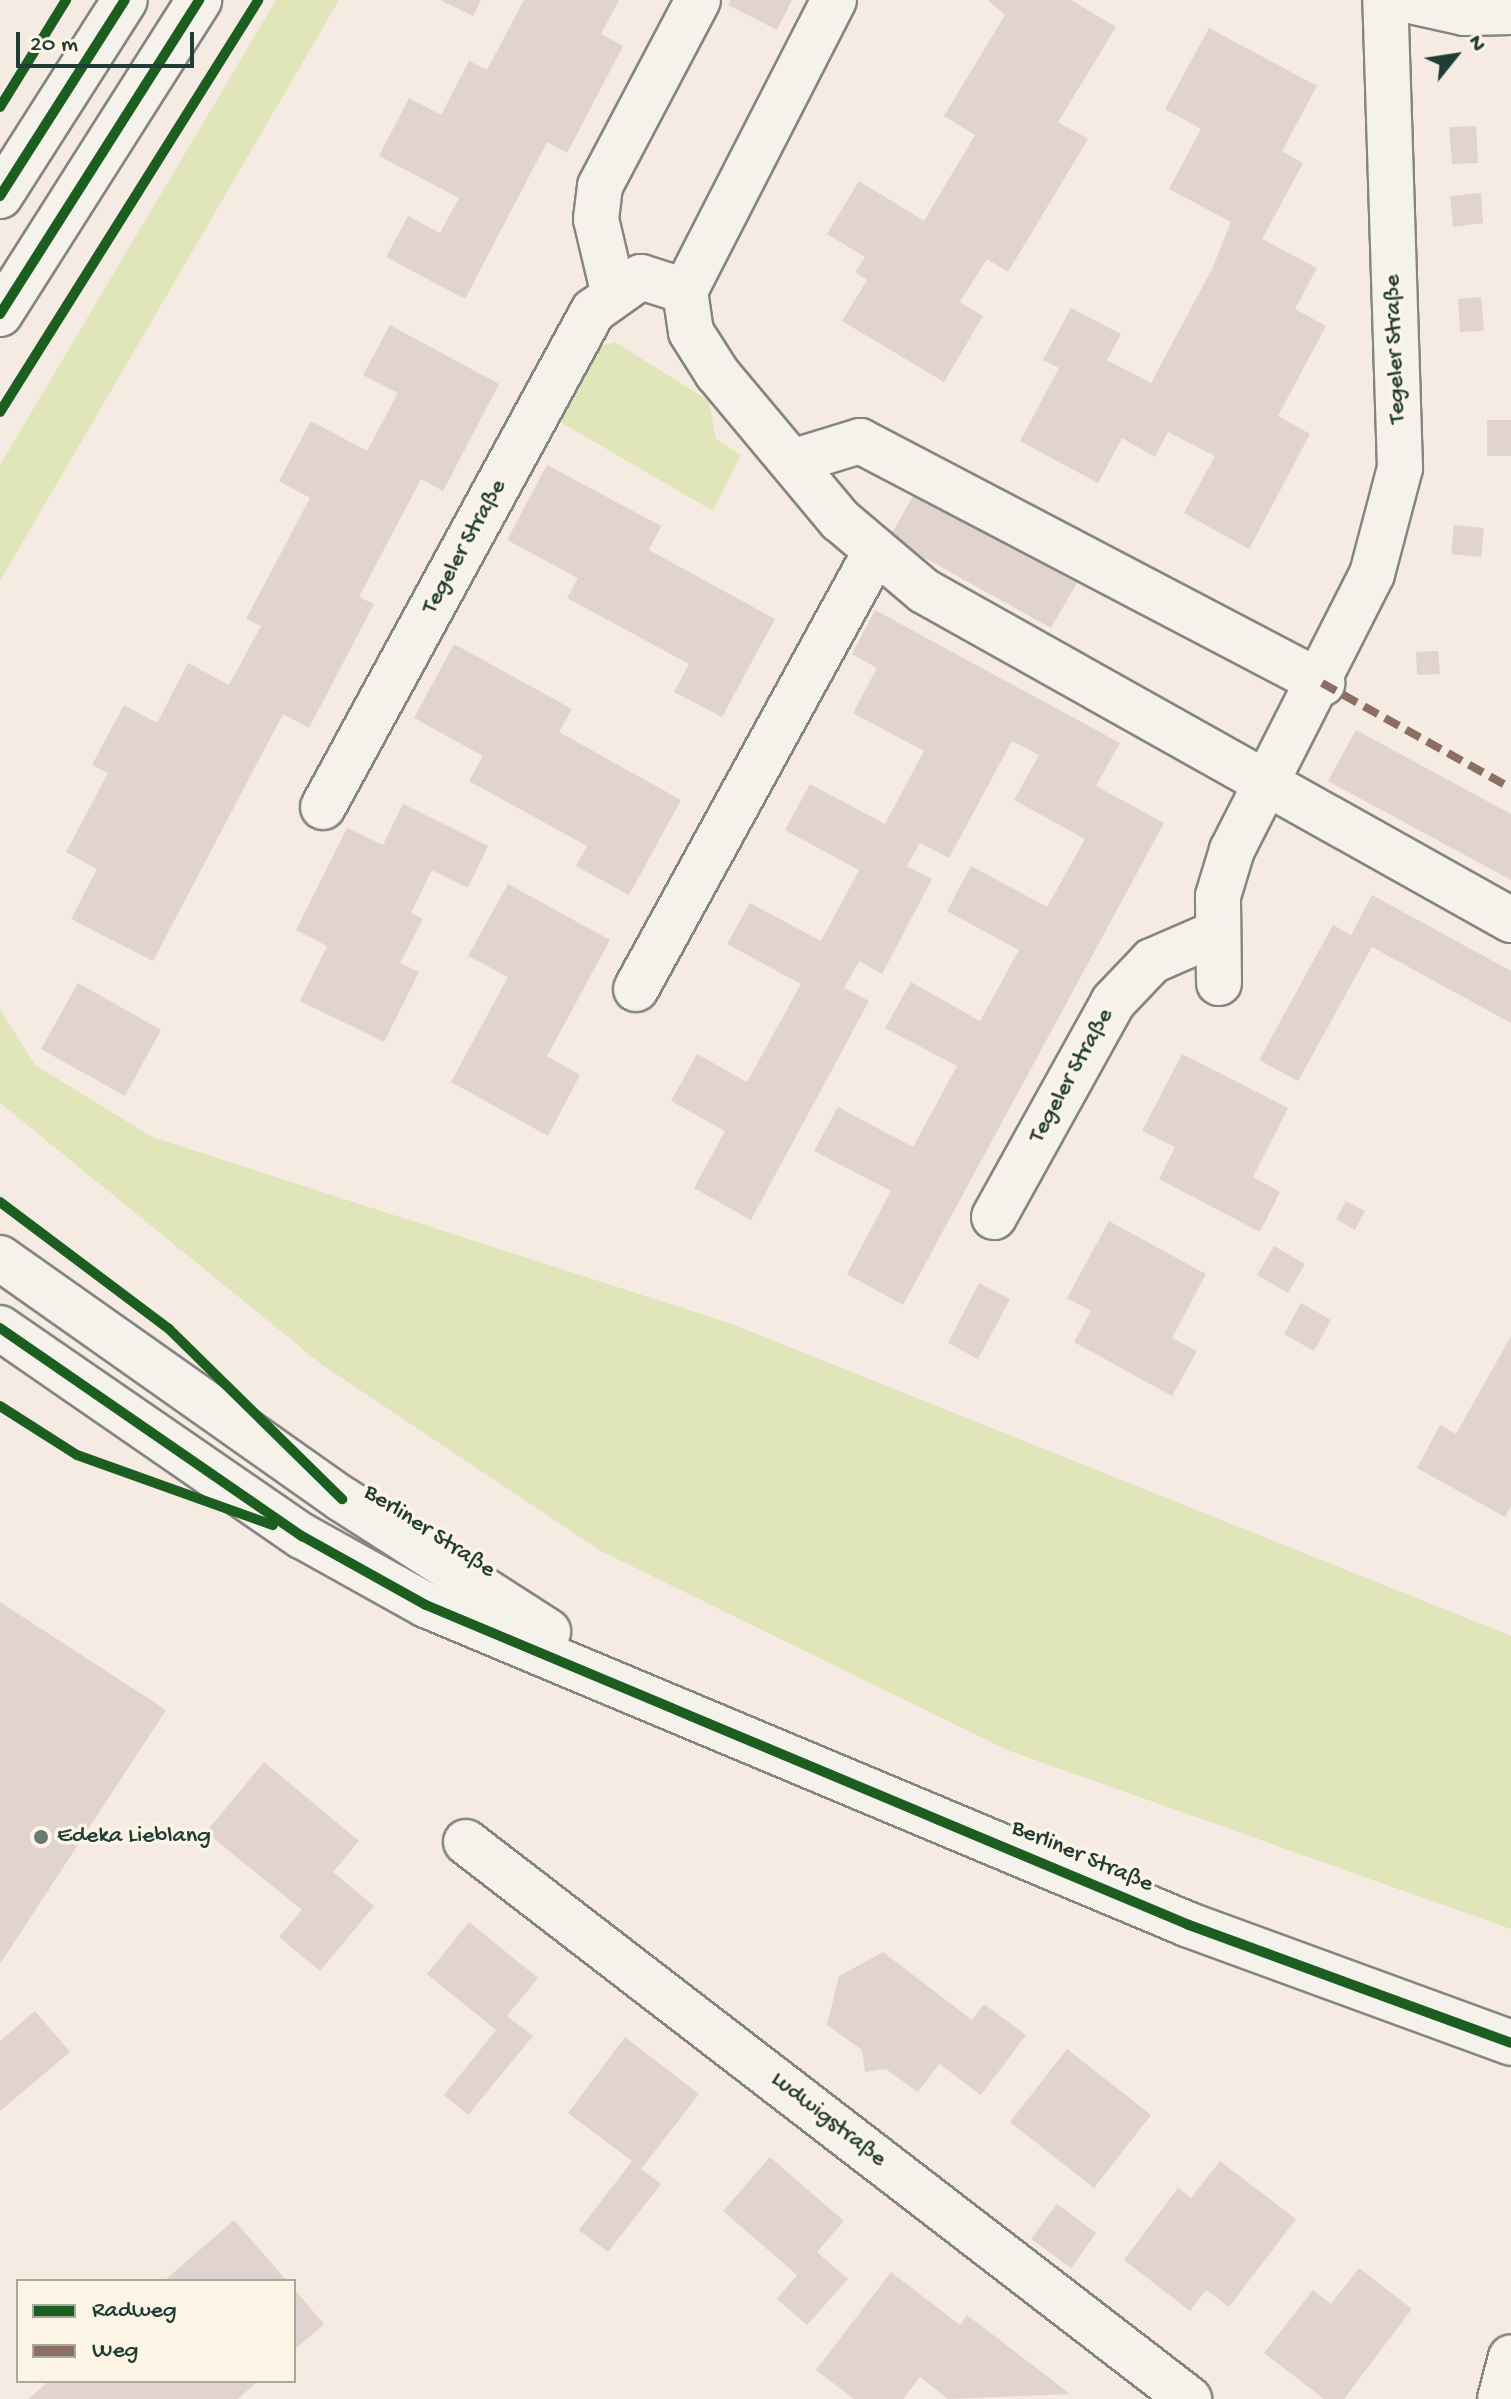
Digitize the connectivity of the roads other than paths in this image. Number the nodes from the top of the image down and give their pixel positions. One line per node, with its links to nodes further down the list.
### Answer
1 (125, 0): 8 (street)
2 (199, 0): 11 (street)
3 (698, 0): 9 (street)
4 (834, 0): 10 (street)
5 (1385, 0): 14 (street, Tegeler Straße)
6 (1406, 0): 7 (street)
7 (1511, 12)
8 (0, 196)
9 (613, 291): 10 (street); 16 (street, Tegeler Straße)
10 (685, 291): 12 (street)
11 (0, 314)
12 (795, 461): 13 (street); 14 (street)
13 (874, 555): 15 (street); 20 (street)
14 (1322, 683): 15 (street, Tegeler Straße)
15 (1264, 786): 17 (street); 18 (street, Tegeler Straße)
16 (323, 807)
17 (1511, 920)
18 (1214, 934): 19 (street, Tegeler Straße); 21 (street, Tegeler Straße)
19 (1219, 983)
20 (636, 989)
21 (994, 1217)
22 (0, 1258): 24 (street, Berliner Straße)
23 (0, 1328): 24 (street, Berliner Straße)
24 (645, 1691): 26 (street, Berliner Straße)
25 (466, 1842): 28 (street, Ludwigstraße)
26 (1511, 2043)
27 (1511, 2357): 29 (street)
28 (1189, 2399)
29 (1500, 2399)

